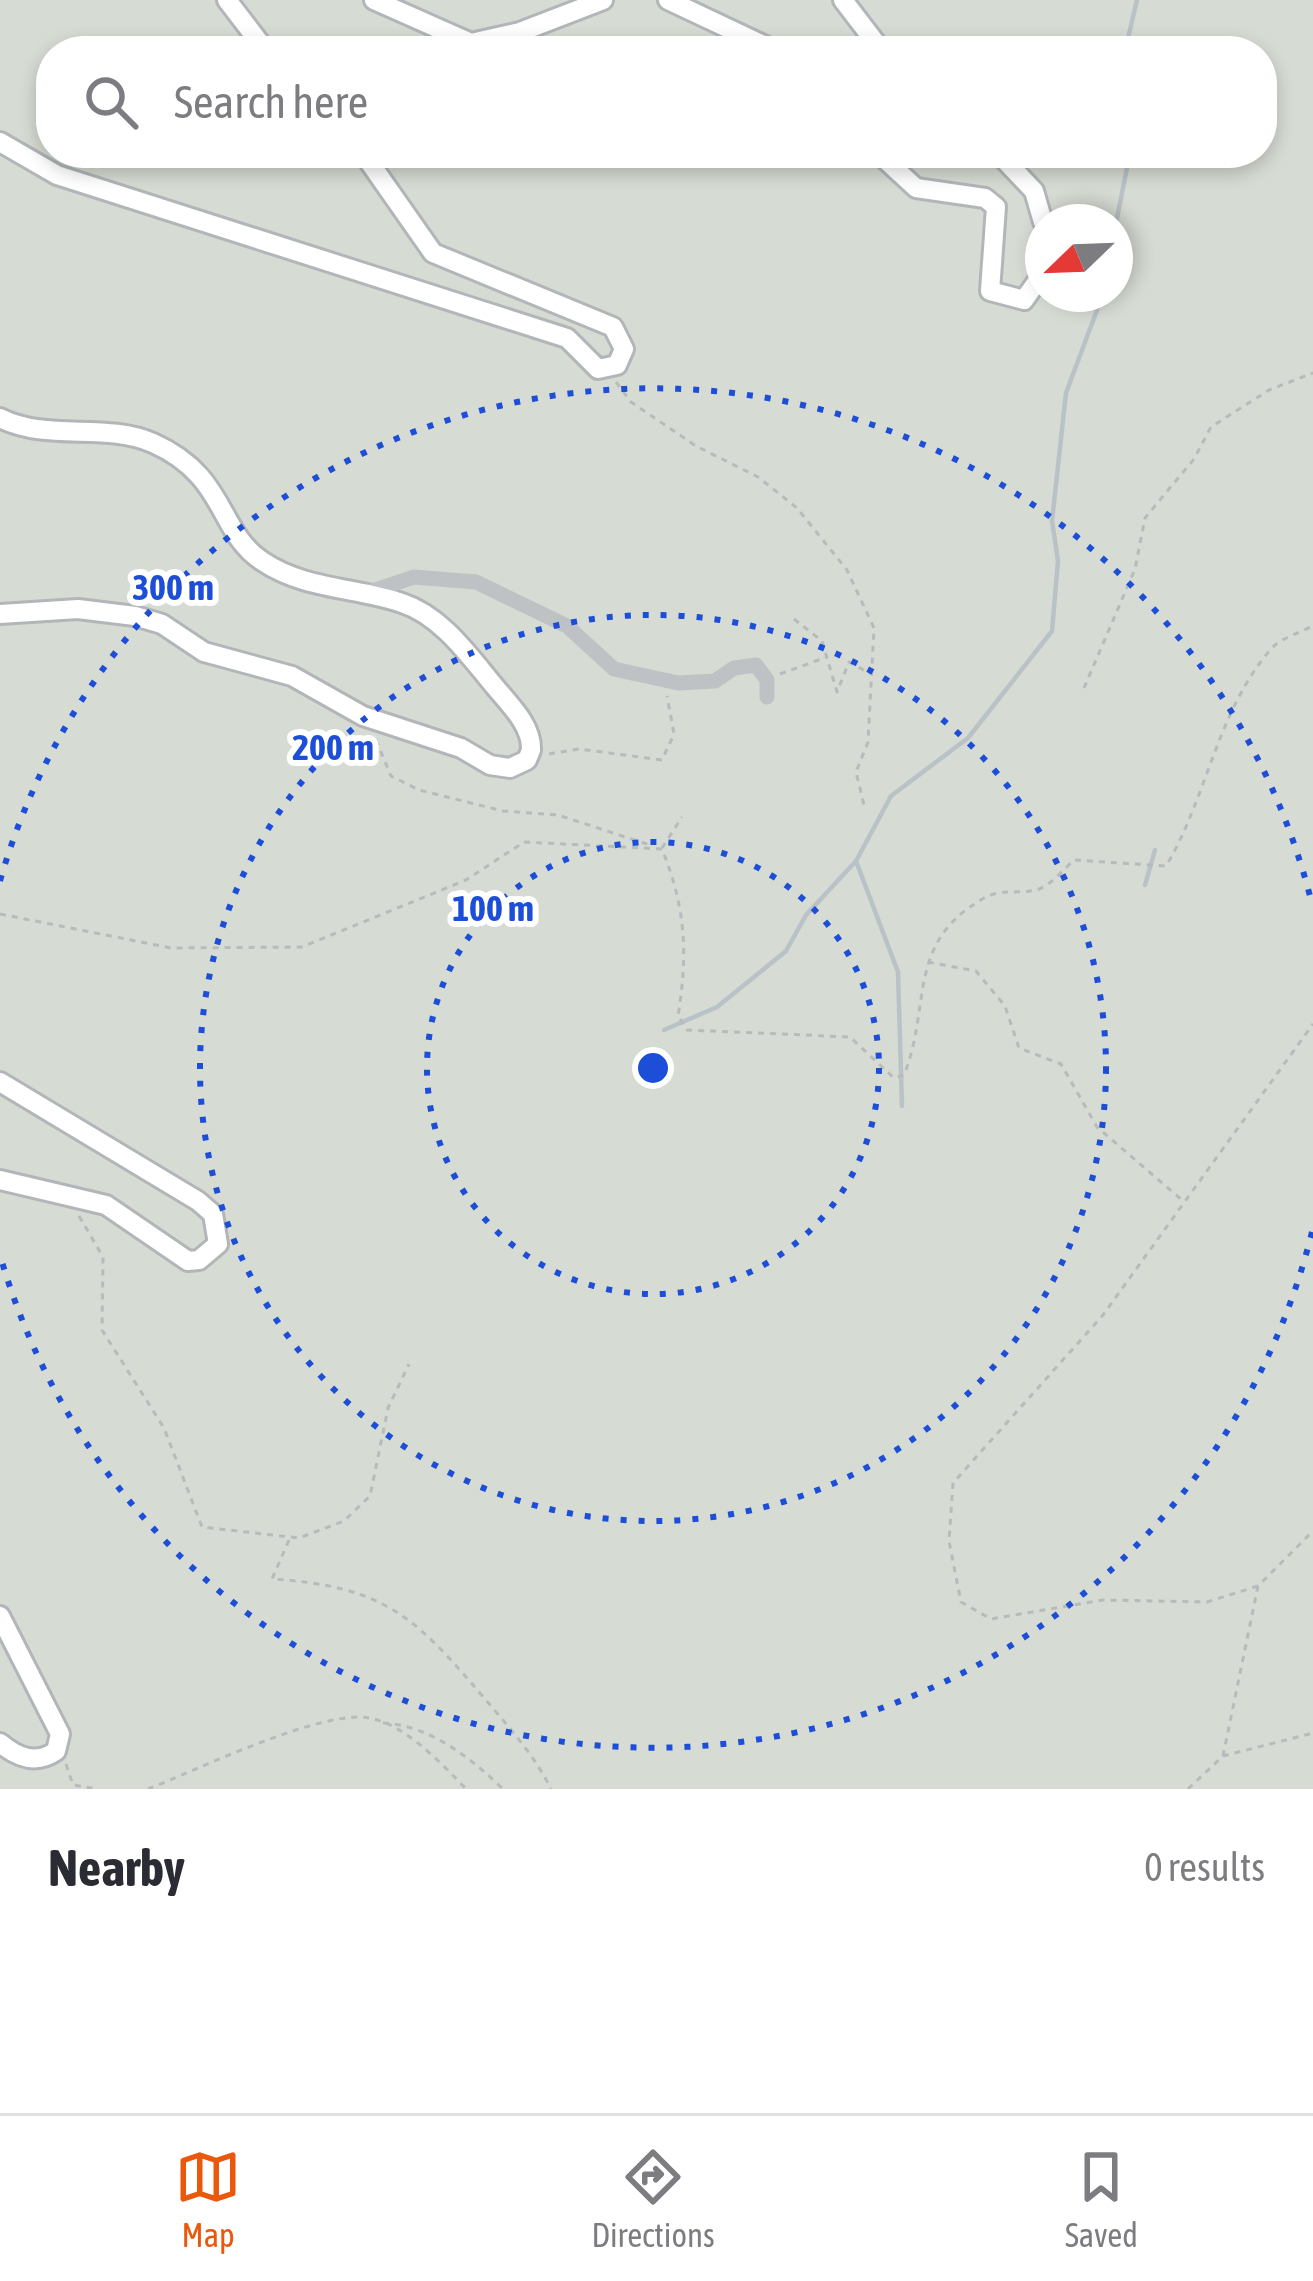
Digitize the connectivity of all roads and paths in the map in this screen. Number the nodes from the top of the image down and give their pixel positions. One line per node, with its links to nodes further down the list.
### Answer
1 (227, 0): 6 (main road)
2 (374, 0): 7 (main road)
3 (603, 0): 8 (main road)
4 (668, 0): 9 (main road)
5 (843, 0): 10 (main road)
6 (255, 36)
7 (455, 36)
8 (502, 36)
9 (744, 36)
10 (871, 36)
11 (0, 142): 12 (main road)
12 (36, 163)
13 (45, 168): 19 (main road)
14 (374, 168): 19 (main road)
15 (894, 168): 18 (main road)
16 (1012, 168): 17 (main road)
17 (1038, 204)
18 (1025, 299)
19 (607, 371): 27 (path)
20 (1313, 374): 30 (path)
21 (0, 418): 22 (main road)
22 (363, 594): 28 (lane); 32 (main road)
23 (0, 614): 31 (main road)
24 (794, 619): 26 (path)
25 (1313, 626): 37 (path)
26 (829, 657): 27 (path); 29 (path)
27 (873, 675): 33 (path)
28 (669, 680): 29 (lane); 32 (path)
29 (767, 688)
30 (1084, 688)
31 (380, 721): 32 (main road); 35 (path)
32 (530, 756)
33 (864, 805)
34 (682, 817): 35 (path)
35 (662, 849): 36 (path); 37 (path)
36 (0, 914)
37 (927, 962): 42 (path)
38 (1313, 1024): 42 (path)
39 (0, 1082): 41 (main road)
40 (0, 1180): 41 (main road)
41 (58, 1191): 45 (path)
42 (1184, 1201): 46 (path)
43 (410, 1364): 45 (path)
44 (1313, 1531): 46 (path)
45 (290, 1537): 57 (path)
46 (1258, 1586): 52 (path)
47 (0, 1616): 51 (main road)
48 (381, 1723): 54 (path); 55 (path); 56 (path)
49 (1313, 1733): 52 (path)
50 (0, 1743): 51 (main road)
51 (59, 1746): 53 (path)
52 (1223, 1756): 58 (path)
53 (97, 1789)
54 (148, 1789)
55 (466, 1789)
56 (503, 1789)
57 (551, 1789)
58 (1189, 1789)

